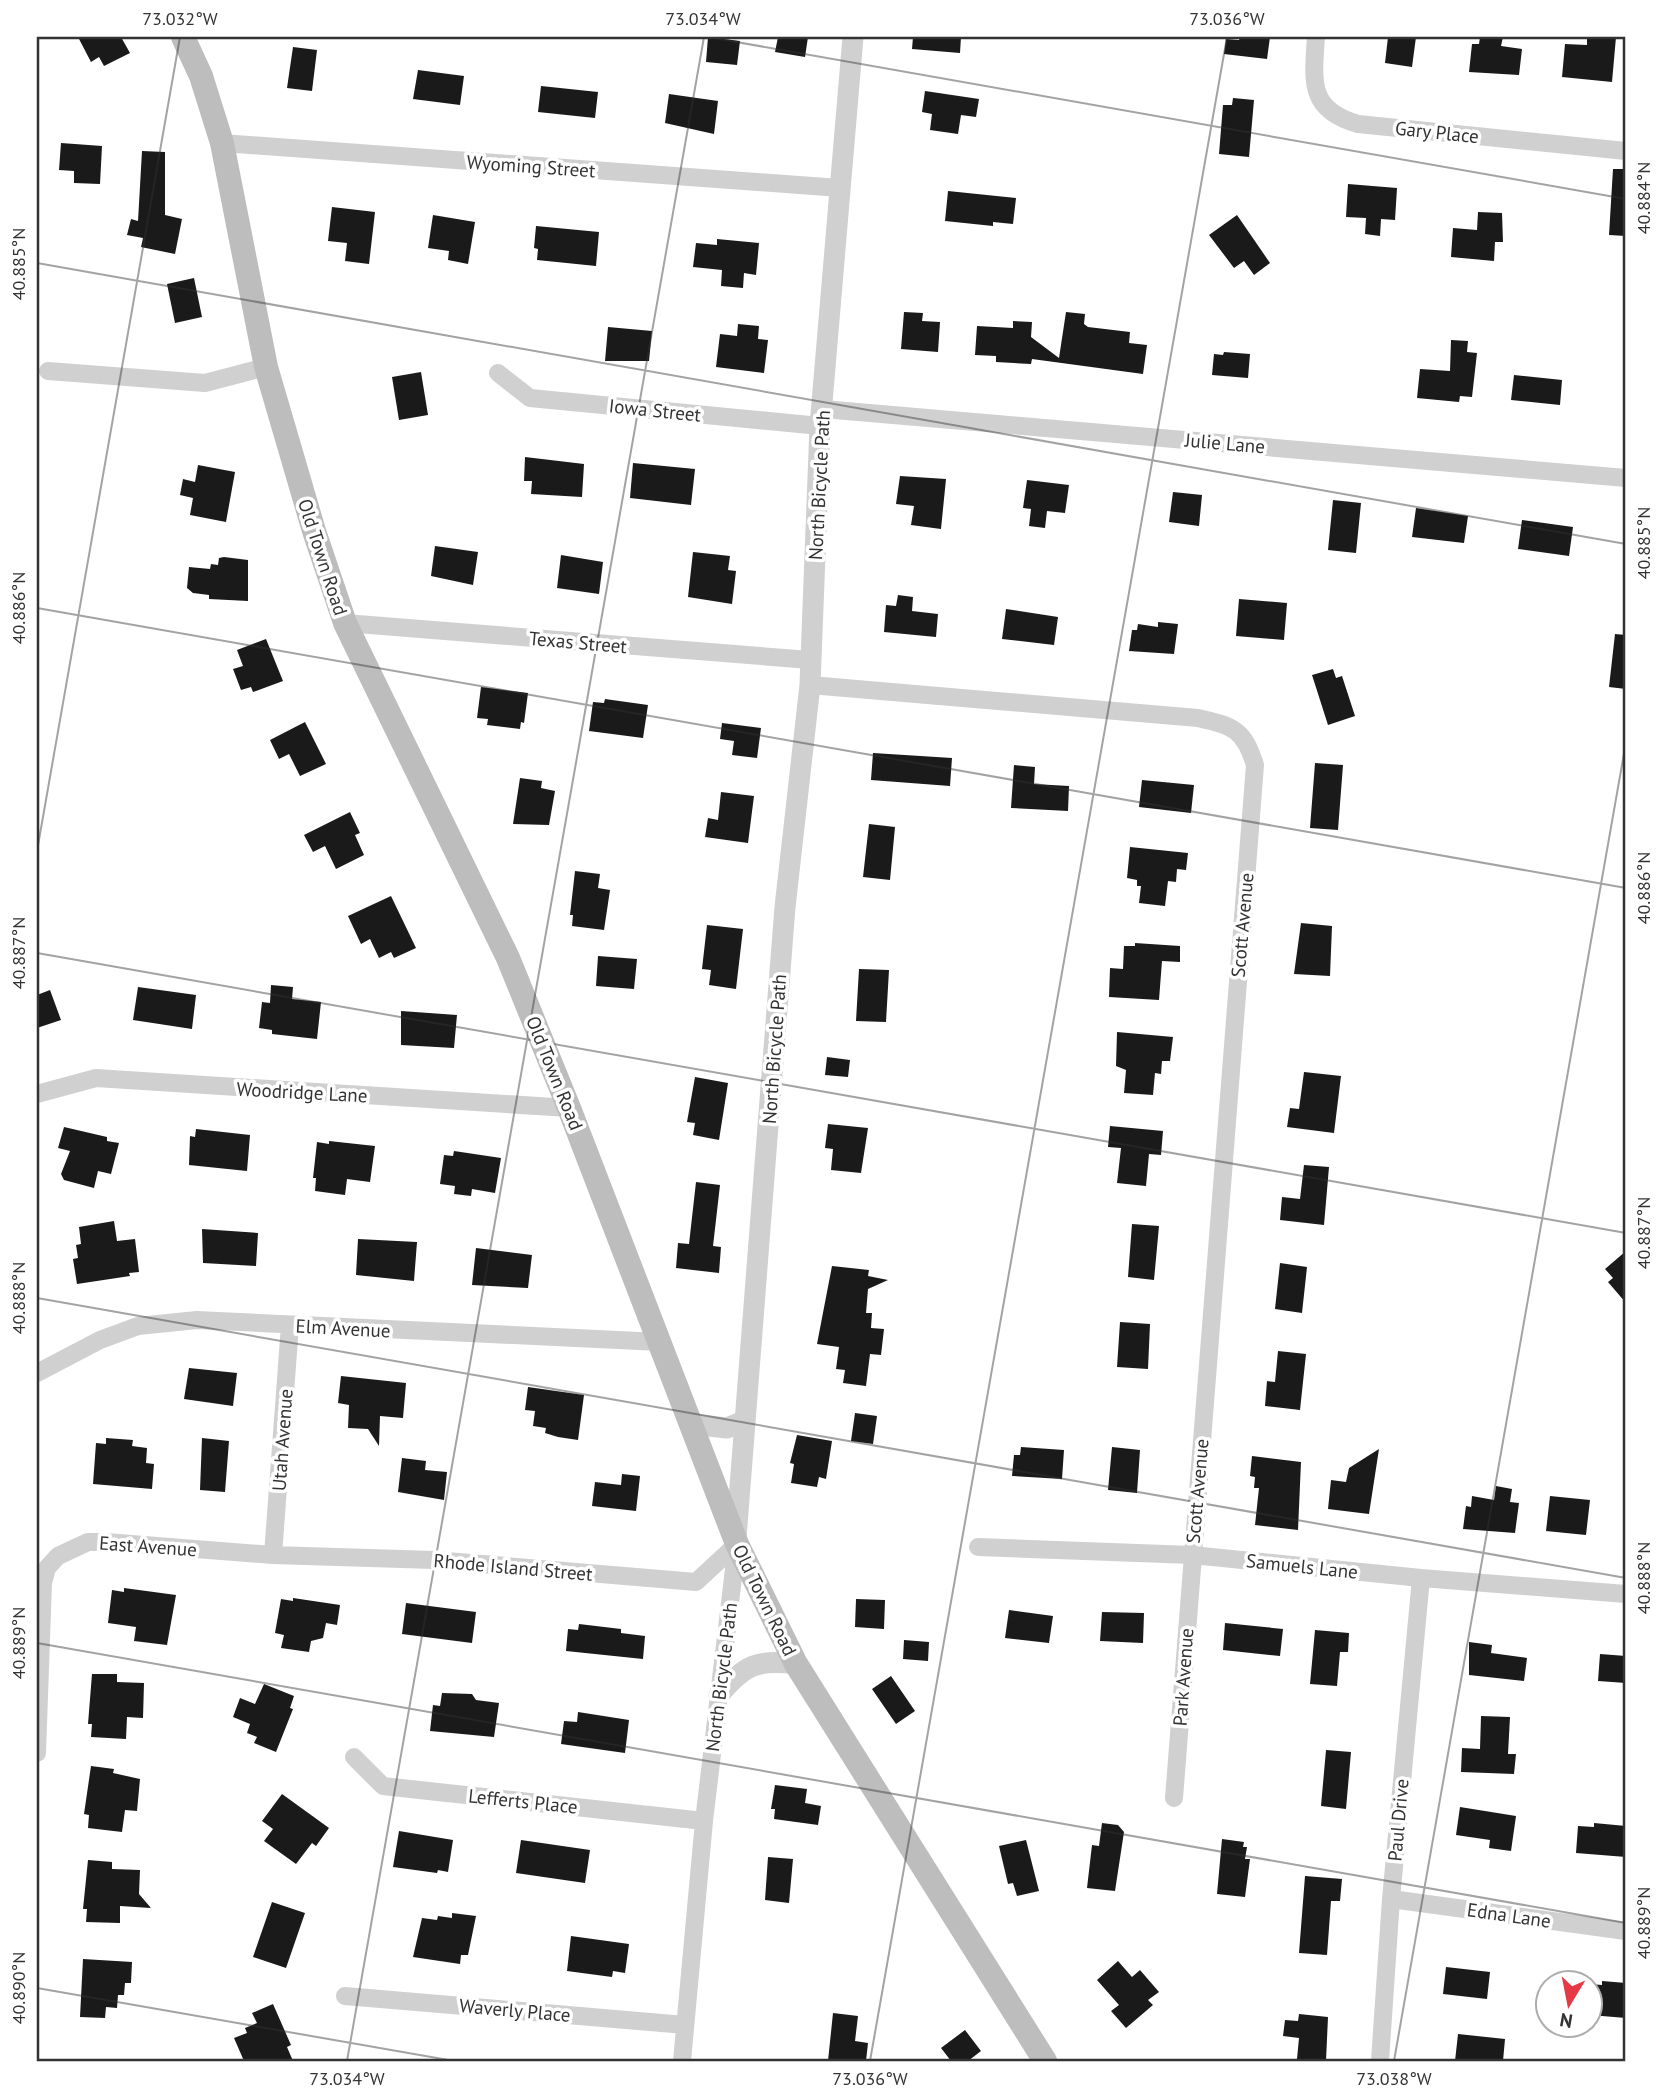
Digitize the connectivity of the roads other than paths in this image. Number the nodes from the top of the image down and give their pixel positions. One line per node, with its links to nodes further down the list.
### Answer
1 (183, 37): 4 (main road, Old Town Road)
2 (853, 37): 6 (street, North Bicycle Path)
3 (1316, 37): 5 (street, Gary Place)
4 (222, 143): 6 (street, Wyoming Street); 7 (main road, Old Town Road)
5 (1626, 151)
6 (840, 188): 10 (street, North Bicycle Path)
7 (266, 367): 8 (street); 12 (main road, Old Town Road)
8 (48, 370)
9 (498, 373): 10 (street, Iowa Street)
10 (821, 417): 11 (street, Julie Lane); 13 (street, North Bicycle Path)
11 (1626, 478)
12 (345, 623): 13 (street, Texas Street); 16 (main road, Old Town Road)
13 (810, 660): 14 (street, North Bicycle Path)
14 (810, 685): 20 (street, North Bicycle Path); 25 (street, Scott Avenue)
15 (37, 1094): 16 (street, Woodridge Lane)
16 (569, 1108): 18 (main road, Old Town Road)
17 (290, 1325): 18 (street, Elm Avenue); 19 (street, Elm Avenue); 24 (street, Utah Avenue)
18 (660, 1342): 21 (main road, Old Town Road)
19 (37, 1373)
20 (744, 1421): 21 (street); 22 (street, North Bicycle Path)
21 (691, 1424): 22 (main road, Old Town Road)
22 (737, 1544): 24 (street, Rhode Island Street); 28 (main road, Old Town Road); 29 (street, North Bicycle Path)
23 (978, 1547): 25 (street, Samuels Lane)
24 (273, 1555): 30 (street, East Avenue)
25 (1192, 1555): 26 (street, Samuels Lane); 32 (street, Park Avenue)
26 (1421, 1578): 27 (street, Samuels Lane); 34 (street, Paul Drive)
27 (1626, 1594)
28 (796, 1664): 29 (street); 39 (main road, Old Town Road)
29 (719, 1695): 33 (street, North Bicycle Path)
30 (37, 1753)
31 (354, 1757): 33 (street, Lefferts Place)
32 (1174, 1798)
33 (704, 1821): 37 (street, North Bicycle Path)
34 (1391, 1899): 35 (street, Edna Lane); 40 (street, Paul Drive)
35 (1626, 1931)
36 (345, 1996): 37 (street, Waverly Place)
37 (685, 2025): 38 (street, North Bicycle Path)
38 (682, 2061)
39 (1045, 2061)
40 (1380, 2061)

